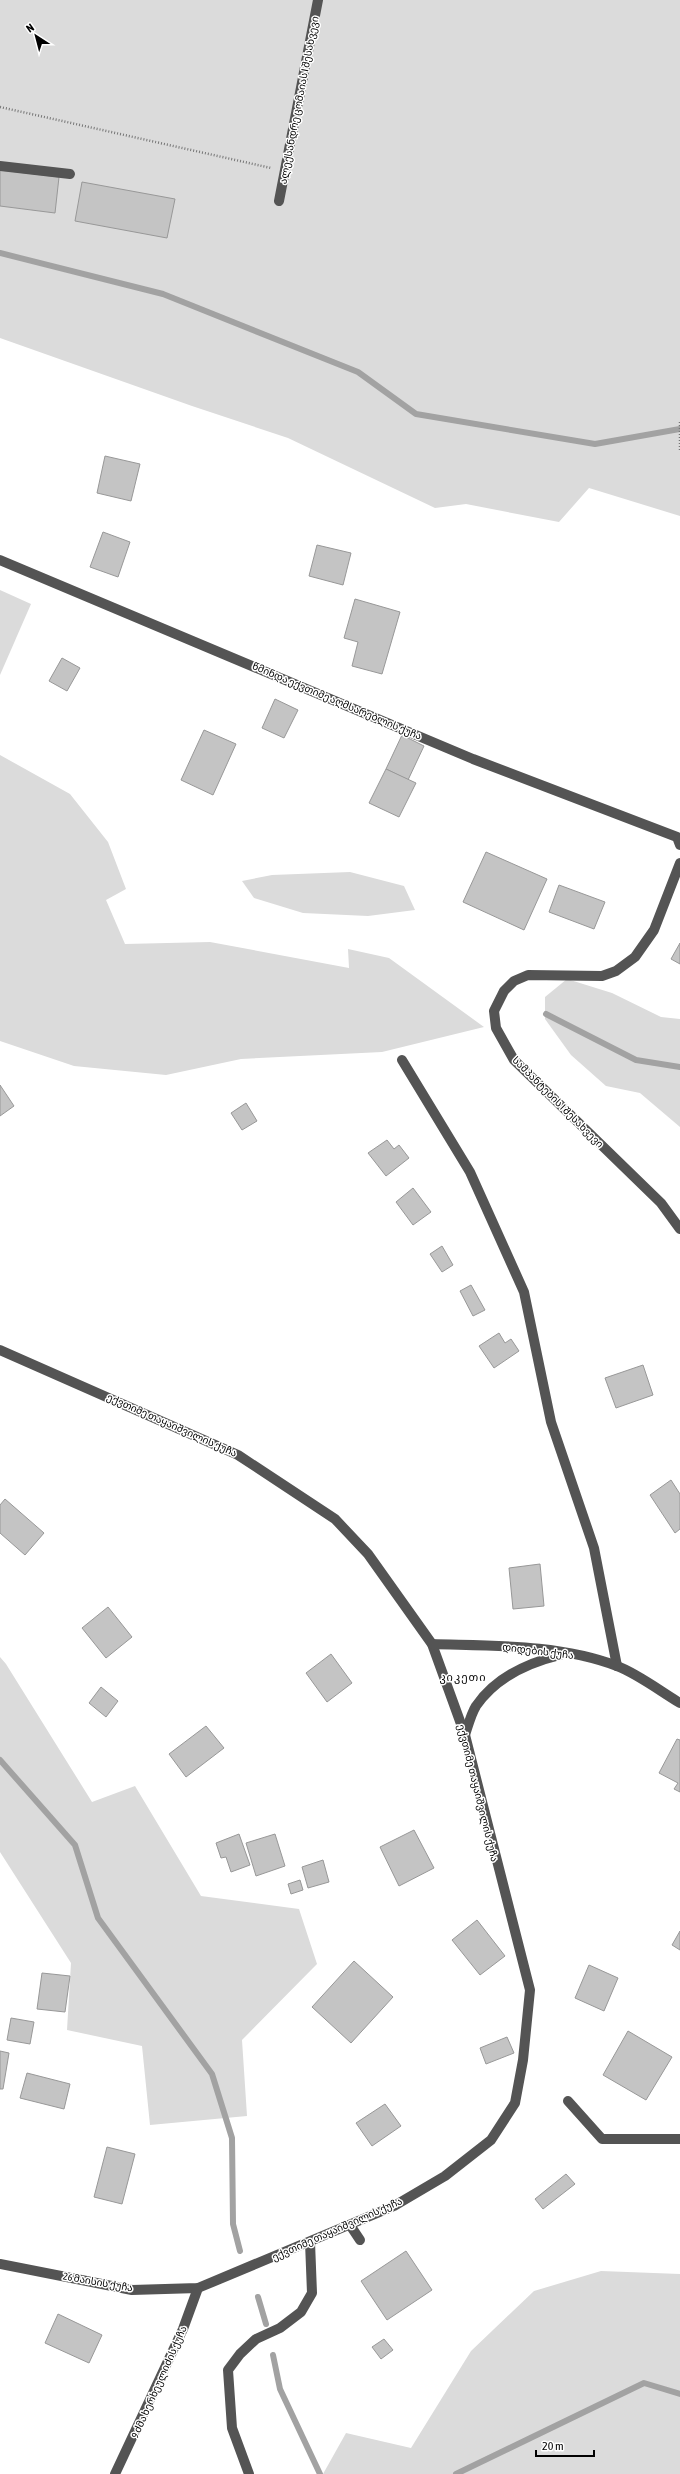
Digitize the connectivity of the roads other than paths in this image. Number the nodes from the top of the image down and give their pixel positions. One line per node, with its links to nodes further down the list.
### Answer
1 (318, 0): 4 (street, ალექსანდრე ცომაიას I შესახვევი)
2 (0, 166): 3 (street)
3 (70, 174)
4 (279, 200)
5 (0, 560): 6 (street, წმინდა ექვთიმე აღმსარებლის ქუჩა)
6 (678, 841)
7 (680, 864): 8 (street, სამპანტების I შესახვევი)
8 (676, 886): 10 (street, სამპანტების I შესახვევი)
9 (402, 1060): 14 (street)
10 (680, 1229)
11 (0, 1350): 12 (street, ექვთიმე თაყაიშვილის ქუჩა)
12 (432, 1644): 13 (street, დიდების ქუჩა); 16 (street, ექვთიმე თაყაიშვილის ქუჩა)
13 (567, 1653): 14 (street, დიდების ქუჩა); 16 (street)
14 (617, 1666): 15 (street, დიდების ქუჩა)
15 (680, 1703)
16 (465, 1735): 19 (street, ექვთიმე თაყაიშვილის ქუჩა)
17 (568, 2101): 18 (street)
18 (680, 2139)
19 (350, 2225): 20 (street); 21 (street, ექვთიმე თაყაიშვილის ქუჩა)
20 (360, 2240)
21 (310, 2242): 23 (street, ექვთიმე თაყაიშვილის ქუჩა); 25 (street)
22 (0, 2264): 23 (street, 26 მაისის ქუჩა)
23 (198, 2288): 24 (street, 9 ძმა ხერხეულიძის ქუჩა)
24 (115, 2474)
25 (249, 2474)

